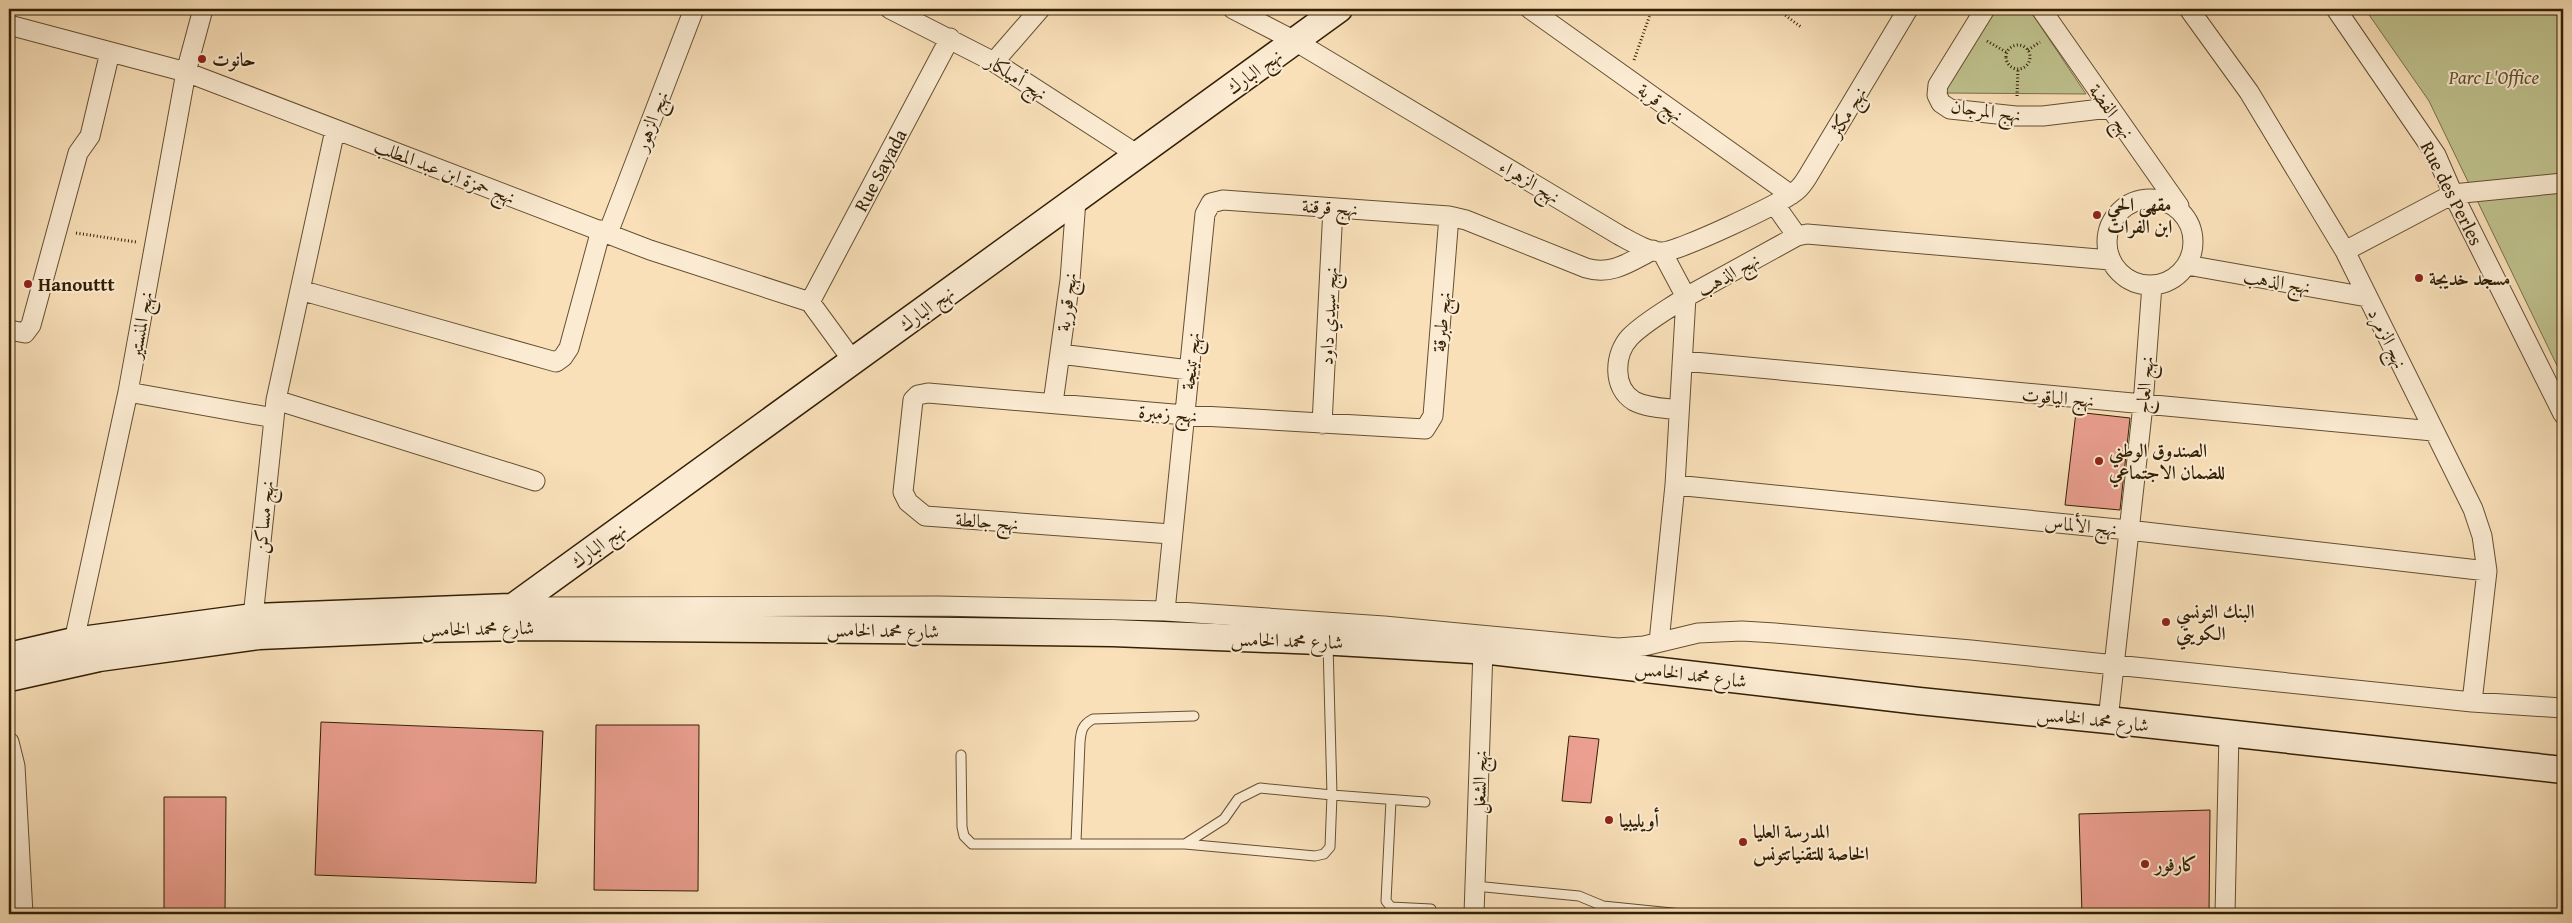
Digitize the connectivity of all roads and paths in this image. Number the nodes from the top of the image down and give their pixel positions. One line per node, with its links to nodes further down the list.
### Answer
1 (203, 9): 22 (street, نهج المنستير)
2 (694, 9): 37 (street, نهج الزهور)
3 (890, 9): 17 (street, نهج أميلكار)
4 (1040, 9): 20 (street)
5 (1233, 9): 18 (street, نهج الزهراء)
6 (1339, 9): 18 (main road, نهج البارك)
7 (1530, 9): 23 (street, نهج قربة)
8 (1652, 9): 23 (path)
9 (1777, 9): 16 (path)
10 (1908, 9): 31 (street, نهج مكثر)
11 (1985, 9): 25 (street, نهج المرجان)
12 (2041, 9): 24 (street, نهج الفضة)
13 (2189, 9): 41 (street, نهج الزمرد)
14 (2336, 9): 29 (street, Rue des Perles)
15 (9, 25): 19 (street, نهج حمزة ابن عبد المطلب)
16 (1802, 27)
17 (950, 38): 20 (street, نهج أميلكار); 48 (street, Rue Sayada)
18 (1295, 41): 27 (main road, نهج البارك); 40 (street, نهج الزهراء)
19 (110, 52): 22 (street, نهج حمزة ابن عبد المطلب); 36 (street)
20 (994, 62): 27 (street, نهج أميلكار)
21 (2018, 69): 21 (path); 25 (path)
22 (186, 72): 26 (street, نهج حمزة ابن عبد المطلب); 39 (street, نهج المنستير)
23 (1628, 78): 31 (street, نهج قربة)
24 (2109, 108): 25 (street, نهج المرجان); 34 (street, نهج الفضة)
25 (2016, 116)
26 (335, 130): 37 (street, نهج حمزة ابن عبد المطلب); 45 (street, نهج مساكن)
27 (1138, 155): 30 (main road, نهج البارك)
28 (2563, 183): 29 (street)
29 (2453, 194): 41 (street); 60 (street, Rue des Perles)
30 (1076, 200): 50 (street, نهج قورية); 51 (main road, نهج البارك)
31 (1783, 200): 38 (street, نهج قربة); 40 (street)
32 (1211, 203): 33 (street, نهج قرقنة); 53 (street, نهج تينجة)
33 (1333, 208): 35 (street, نهج قرقنة); 62 (street, نهج سيدي داود)
34 (2184, 213): 42 (street); 43 (street)
35 (1449, 216): 40 (street, نهج قرقنة); 63 (street, نهج طبرقة)
36 (58, 230): 39 (path); 49 (street)
37 (605, 232): 45 (street, نهج الزهور); 48 (street, نهج حمزة ابن عبد المطلب)
38 (1797, 236): 42 (street, نهج الذهب); 47 (street, نهج الذهب)
39 (155, 244): 54 (street, نهج المنستير)
40 (1657, 251): 47 (street)
41 (2345, 251): 46 (street, نهج الزمرد)
42 (2110, 260): 44 (street)
43 (2187, 265): 44 (street); 46 (street, نهج الذهب)
44 (2152, 285): 57 (street, نهج العاج)
45 (300, 290): 58 (street, نهج مساكن)
46 (2367, 296): 64 (street, نهج الزمرد)
47 (1686, 297): 52 (street, نهج الذهب); 59 (street)
48 (810, 302): 51 (street)
49 (9, 330)
50 (1060, 354): 53 (street); 55 (street, نهج قورية)
51 (853, 361): 70 (main road, نهج البارك)
52 (1683, 361): 57 (street, نهج الياقوت); 59 (street, نهج الذهب)
53 (1189, 370): 61 (street, نهج تينجة)
54 (128, 392): 58 (street); 73 (street, نهج المنستير)
55 (1053, 403): 56 (street, نهج زمبرة); 61 (street, نهج زمبرة)
56 (911, 404): 68 (street, نهج جالطة)
57 (2143, 405): 64 (street, نهج الياقوت); 67 (street, نهج العاج)
58 (275, 409): 65 (street); 72 (street, نهج مساكن)
59 (1679, 410): 66 (street, نهج الذهب)
60 (2563, 414)
61 (1185, 415): 62 (street, نهج زمبرة); 68 (street, نهج تينجة)
62 (1322, 424): 63 (street, نهج زمبرة)
63 (1428, 426)
64 (2433, 431): 69 (street, نهج الزمرد)
65 (535, 481)
66 (1675, 485): 67 (street, نهج الألماس); 75 (street, نهج الذهب)
67 (2128, 530): 69 (street, نهج الألماس); 78 (street, نهج العاج)
68 (1171, 534): 71 (street, نهج تينجة)
69 (2487, 571): 80 (street, نهج الزمرد)
70 (513, 607): 71 (street); 72 (main road)
71 (1165, 611): 75 (street)
72 (252, 617): 73 (main road)
73 (74, 641): 77 (main road)
74 (1328, 641): 76 (main road, شارع محمد الخامس); 79 (main road, شارع محمد الخامس); 88 (lane)
75 (1658, 642): 78 (street)
76 (1483, 650): 83 (main road, شارع محمد الخامس); 93 (street, نهج الشغل)
77 (9, 656)
78 (2113, 664): 80 (street); 83 (street, نهج العاج)
79 (9, 678)
80 (2472, 702): 81 (street)
81 (2563, 708)
82 (1194, 716): 91 (lane)
83 (2108, 720): 84 (main road, شارع محمد الخامس)
84 (2229, 734): 87 (main road, شارع محمد الخامس); 98 (street)
85 (9, 742): 95 (street)
86 (961, 755): 91 (lane)
87 (2563, 770)
88 (1332, 795): 89 (lane); 92 (lane); 92 (lane)
89 (1391, 800): 90 (lane); 94 (lane)
90 (1425, 802)
91 (1076, 842): 92 (lane)
92 (1185, 844)
93 (1475, 886): 96 (street, نهج الشغل); 97 (lane)
94 (1431, 909)
95 (23, 914)
96 (1474, 914)
97 (1682, 914)
98 (2225, 914)

